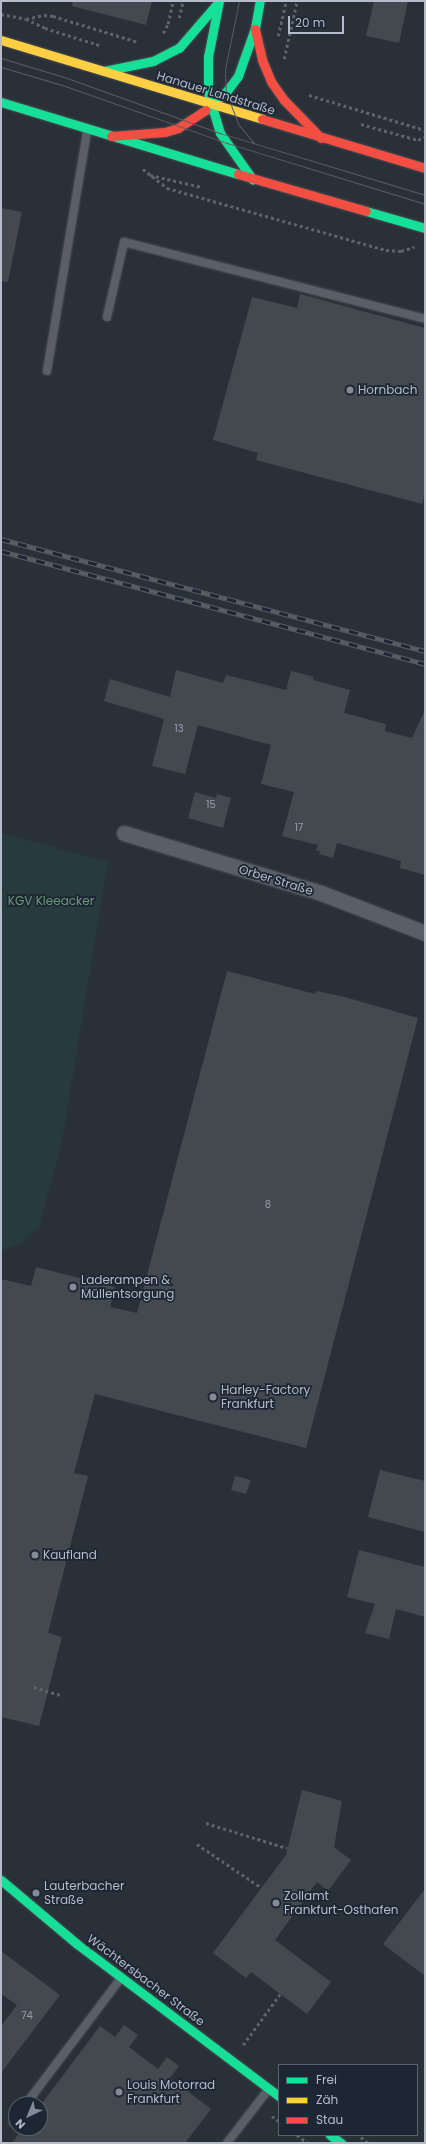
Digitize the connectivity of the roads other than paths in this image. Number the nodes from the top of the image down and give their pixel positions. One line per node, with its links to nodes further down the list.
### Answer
1 (219, 1): 5 (main road); 7 (main road)
2 (260, 1): 3 (main road)
3 (255, 28): 7 (main road); 10 (main road)
4 (1, 40): 5 (main road, Hanauer Landstraße)
5 (104, 71): 7 (main road, Hanauer Landstraße)
6 (1, 102): 8 (main road)
7 (212, 105): 9 (main road); 10 (main road, Hanauer Landstraße); 12 (main road)
8 (87, 130): 9 (main road); 16 (lane)
9 (108, 136): 12 (main road)
10 (321, 138): 11 (main road, Hanauer Landstraße)
11 (425, 168)
12 (253, 180): 13 (main road)
13 (425, 228)
14 (107, 317): 15 (lane)
15 (425, 318)
16 (47, 370)
17 (124, 833): 18 (street, Orber Straße)
18 (425, 933)
19 (1, 1880): 20 (main road, Wächtersbacher Straße)
20 (121, 1977): 21 (main road, Wächtersbacher Straße); 23 (lane)
21 (269, 2088): 22 (main road, Wächtersbacher Straße); 25 (lane)
22 (278, 2095)
23 (32, 2096)
24 (331, 2136): 26 (main road)
25 (228, 2143)
26 (341, 2143)

